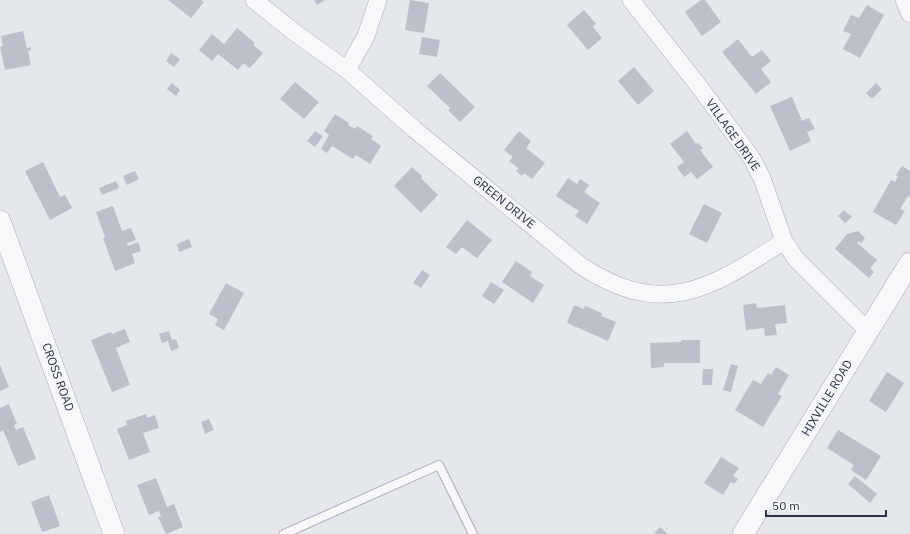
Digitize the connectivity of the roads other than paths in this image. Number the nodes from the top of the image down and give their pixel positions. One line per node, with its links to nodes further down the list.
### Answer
1 (254, 0): 6 (street, GREEN DRIVE)
2 (378, 0): 6 (street)
3 (631, 0): 8 (street, VILLAGE DRIVE)
4 (904, 0): 5 (street)
5 (910, 14)
6 (347, 70): 8 (street, GREEN DRIVE)
7 (0, 221): 11 (street, CROSS ROAD)
8 (784, 241): 10 (street, VILLAGE DRIVE)
9 (910, 262): 10 (street, HIXVILLE ROAD)
10 (868, 331): 14 (street, HIXVILLE ROAD)
11 (114, 534)
12 (284, 534): 13 (lane)
13 (473, 534)
14 (743, 534)

